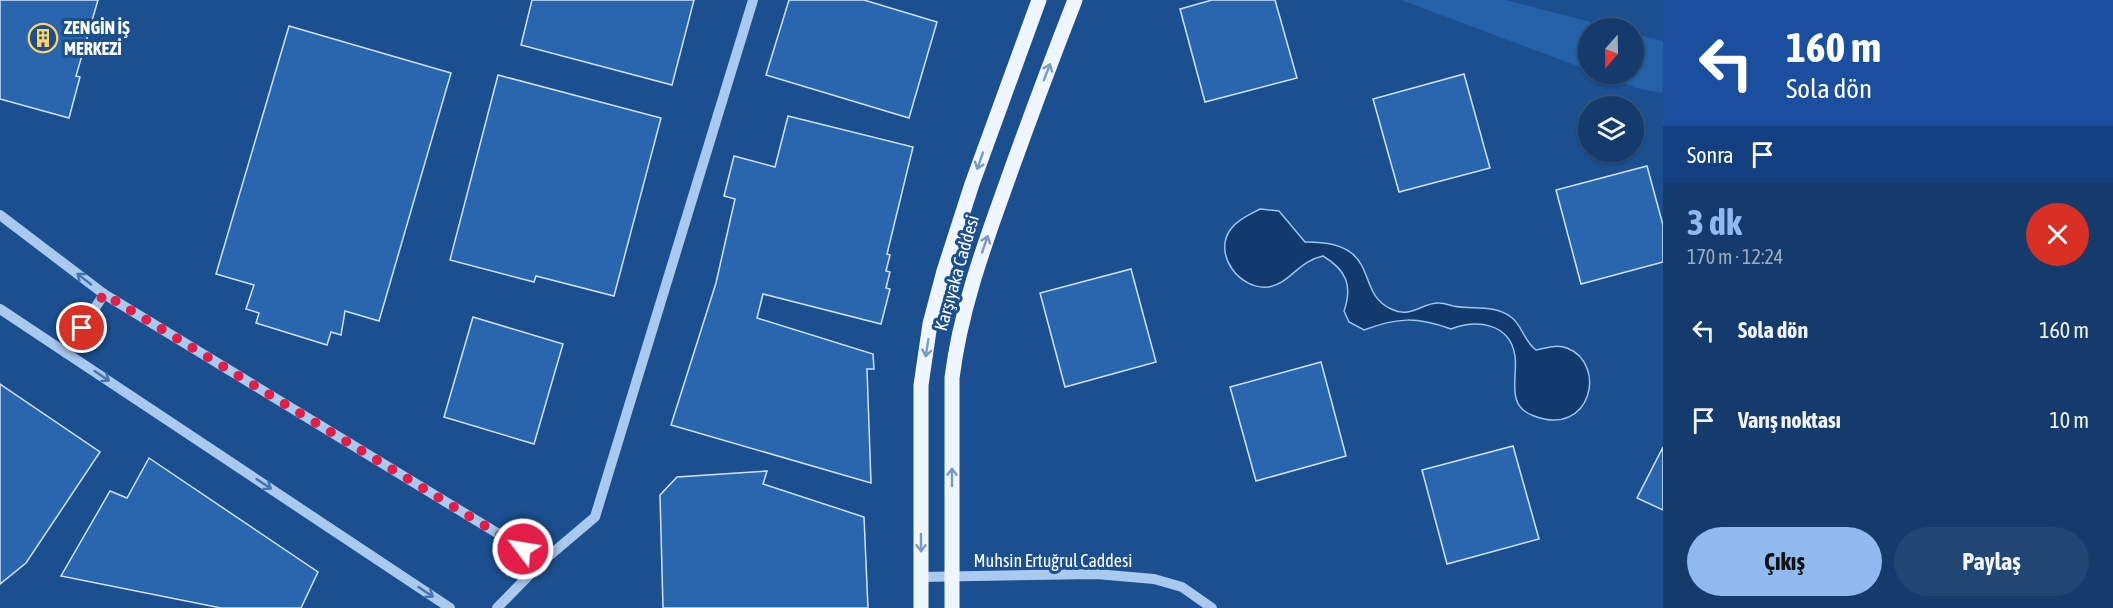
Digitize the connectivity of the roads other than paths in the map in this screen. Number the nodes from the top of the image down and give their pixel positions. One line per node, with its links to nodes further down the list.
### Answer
1 (753, 0): 8 (street)
2 (1039, 0): 9 (main road, Karşıyaka Caddesi, one-way to 9)
3 (1075, 0): 10 (main road, Karşıyaka Caddesi, one-way to 3)
4 (0, 215): 5 (street, one-way to 4)
5 (104, 294): 7 (street); 8 (street)
6 (0, 309): 7 (street)
7 (66, 353): 11 (street, one-way to 11)
8 (543, 561): 12 (street)
9 (921, 577): 10 (street, Muhsin Ertuğrul Caddesi); 13 (main road, Karşıyaka Caddesi)
10 (952, 577): 14 (main road, Karşıyaka Caddesi); 15 (street, Muhsin Ertuğrul Caddesi)
11 (450, 608)
12 (496, 608)
13 (921, 608)
14 (952, 608)
15 (1212, 608)

